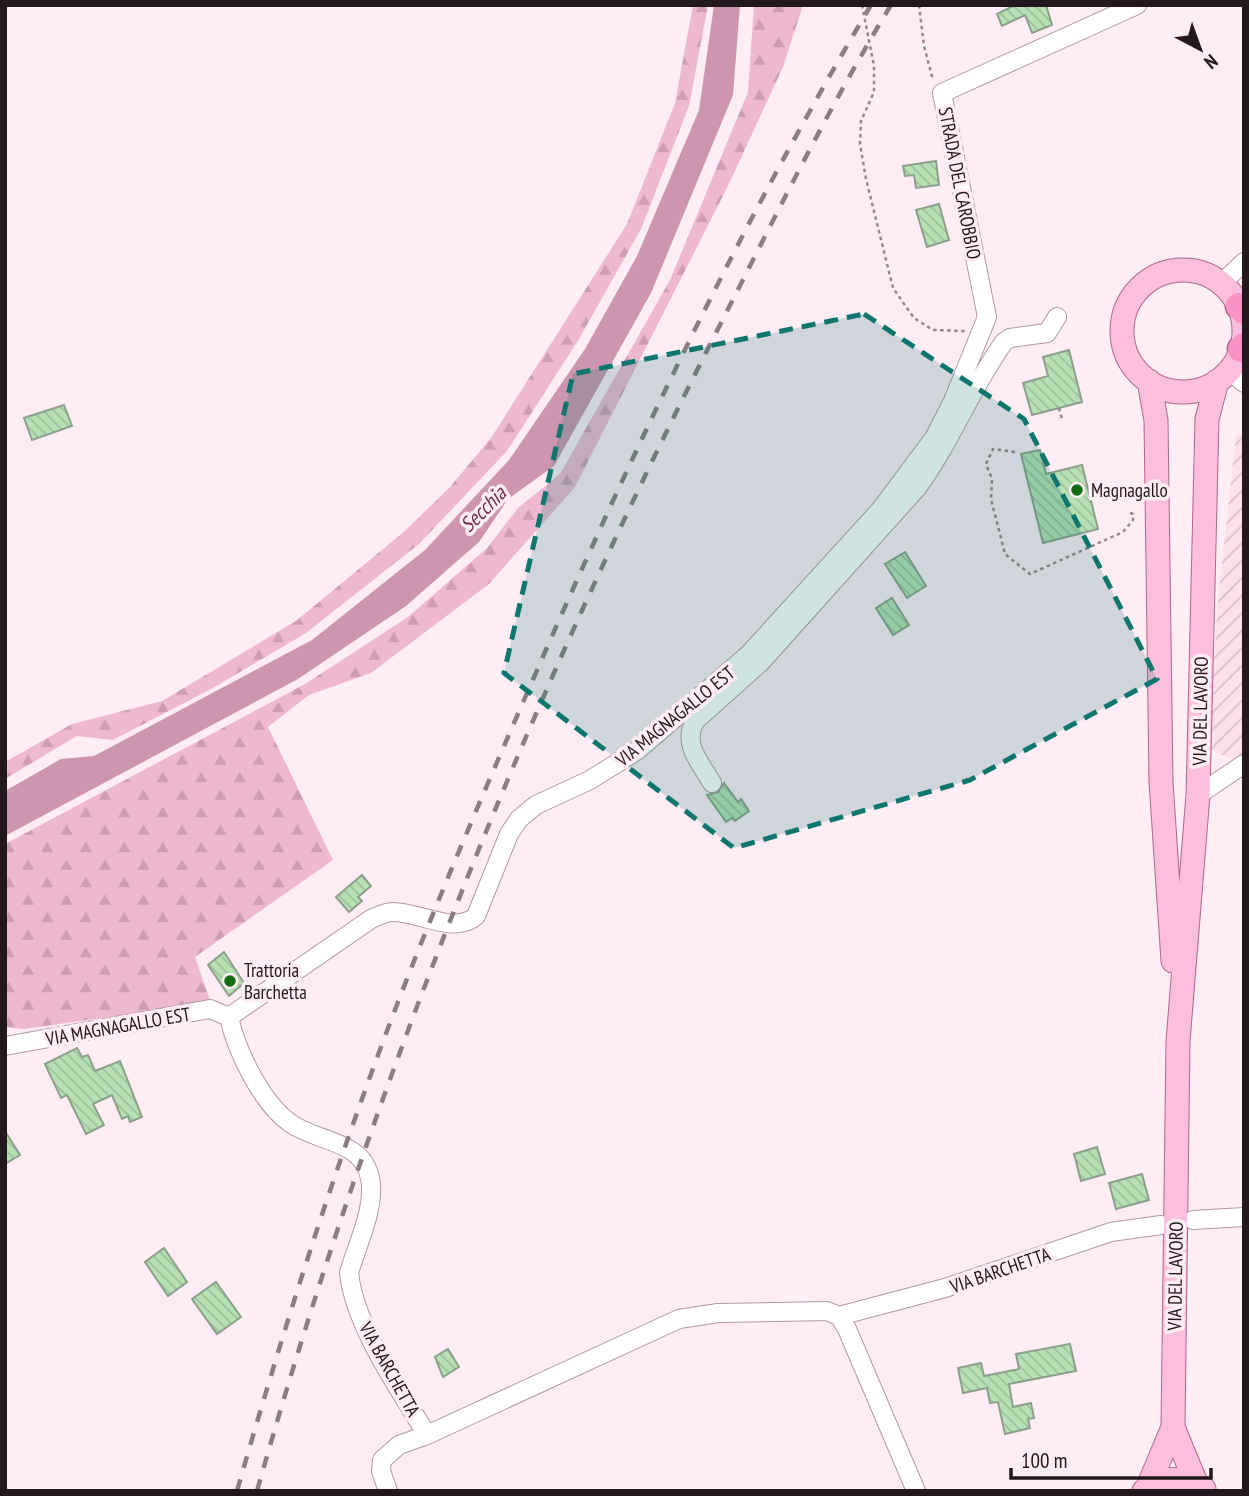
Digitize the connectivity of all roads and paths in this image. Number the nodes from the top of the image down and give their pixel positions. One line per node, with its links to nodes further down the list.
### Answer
1 (862, 5): 9 (path)
2 (919, 5): 4 (path)
3 (1137, 5): 4 (street, STRADA DEL CAROBBIO)
4 (942, 93): 9 (street, STRADA DEL CAROBBIO)
5 (1244, 262): 6 (street)
6 (1221, 284): 7 (main road, VIA DEL LAVORO); 11 (main road, VIA DEL LAVORO)
7 (1241, 309): 10 (main road, VIA DEL LAVORO)
8 (1057, 317): 17 (street)
9 (985, 324): 19 (street, VIA MAGNAGALLO EST)
10 (1235, 366): 11 (main road); 18 (main road, VIA DEL LAVORO)
11 (1149, 381): 20 (main road, VIA DEL LAVORO)
12 (1059, 408): 13 (path)
13 (1062, 419)
14 (1015, 452): 15 (path)
15 (1128, 512)
16 (1244, 764): 18 (street)
17 (712, 783)
18 (1198, 795): 20 (main road, VIA DEL LAVORO)
19 (229, 1017): 21 (street, VIA MAGNAGALLO EST); 27 (street, VIA BARCHETTA)
20 (1178, 1041): 26 (main road, VIA DEL LAVORO)
21 (5, 1046)
22 (1244, 1217): 23 (street)
23 (1193, 1220)
24 (1161, 1225): 25 (street, VIA BARCHETTA)
25 (839, 1316): 27 (street, VIA BARCHETTA); 31 (street)
26 (1173, 1427): 28 (main road, VIA DEL LAVORO); 29 (main road, VIA DEL LAVORO)
27 (427, 1435): 30 (street)
28 (1201, 1487): 29 (main road, VIA DEL LAVORO)
29 (1146, 1489)
30 (388, 1491)
31 (916, 1491)

